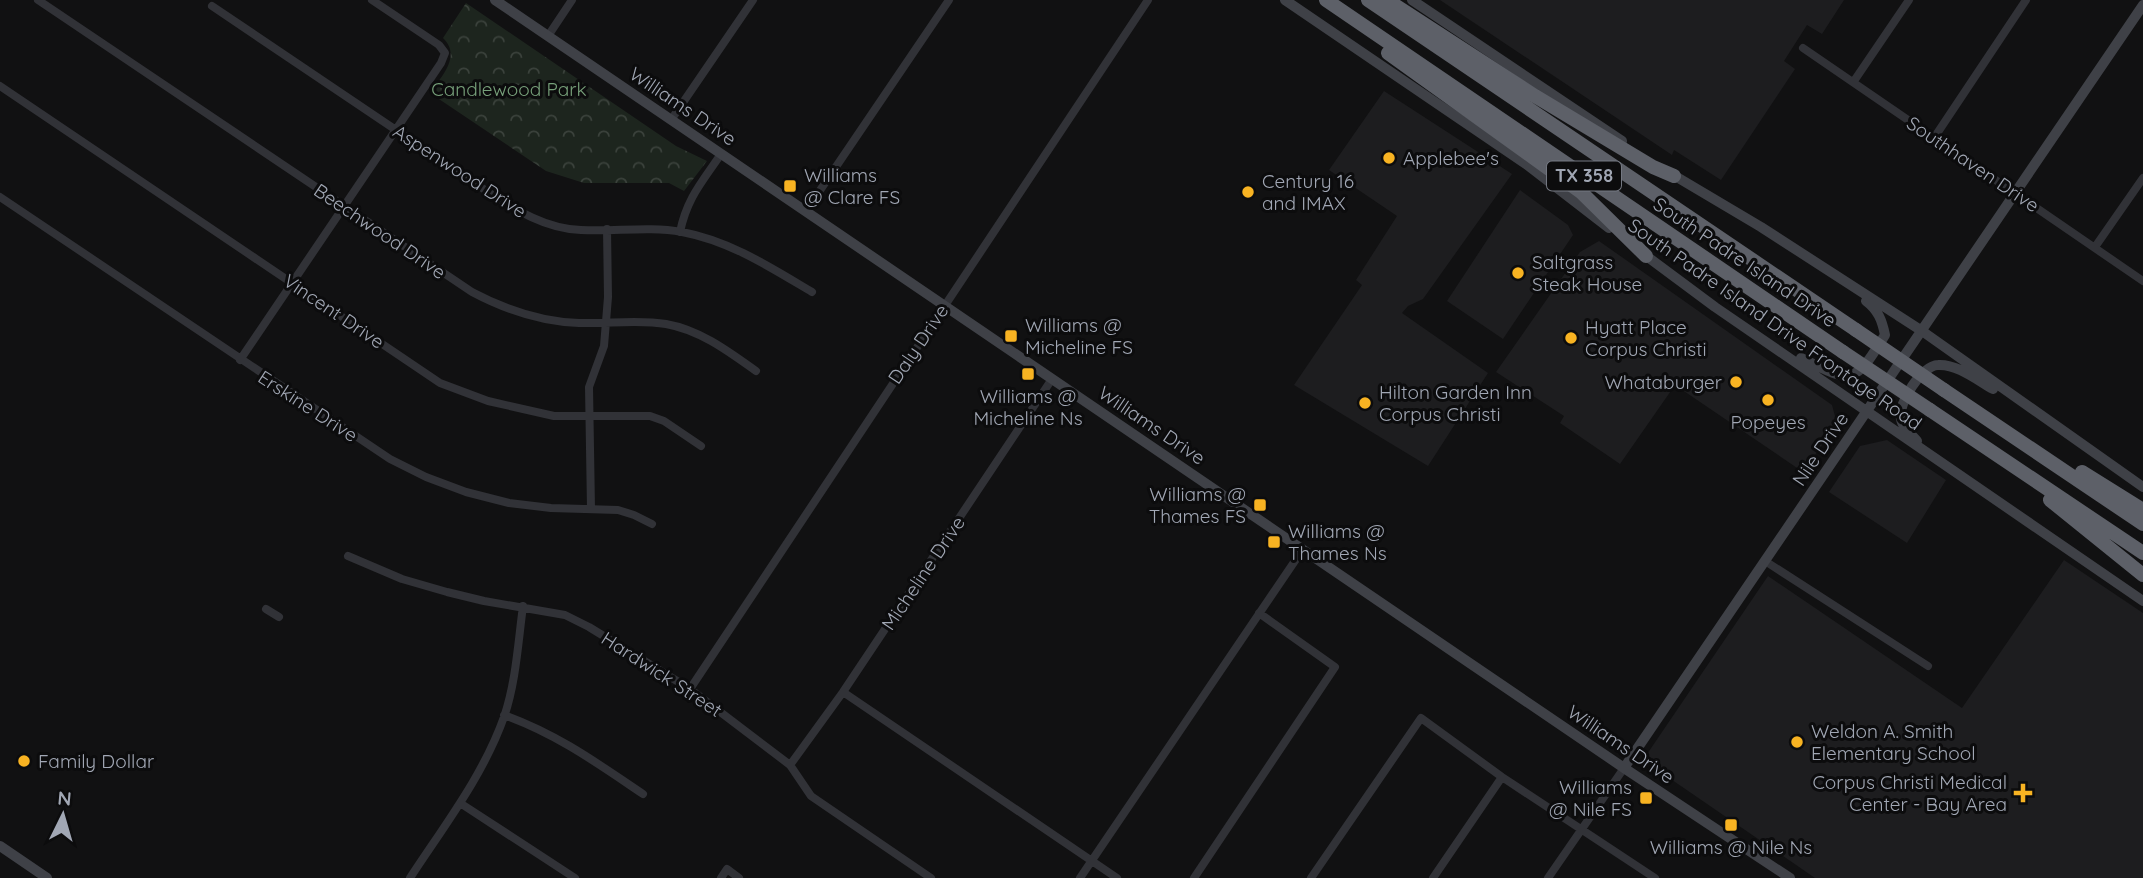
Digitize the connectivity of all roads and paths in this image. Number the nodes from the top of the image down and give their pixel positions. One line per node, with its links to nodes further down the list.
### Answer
1 (38, 0): 29 (street, Beechwood Drive)
2 (372, 0): 22 (street)
3 (495, 0): 17 (main road, Williams Drive)
4 (572, 0): 17 (street)
5 (753, 0): 21 (street)
6 (949, 0): 30 (street)
7 (1149, 0): 39 (street, Daly Drive)
8 (1285, 0): 34 (main road, South Padre Island Drive Frontage Road)
9 (1326, 0): 34 (highway); 53 (highway, South Padre Island Drive / TX 358, bridge)
10 (1368, 0): 43 (highway, South Padre Island Drive / TX 358, bridge)
11 (1387, 0): 25 (highway)
12 (1412, 0): 25 (main road)
13 (1909, 0): 19 (street)
14 (2026, 0): 23 (street)
15 (2143, 5): 27 (main road, Nile Drive)
16 (212, 6): 22 (street, Aspenwood Drive)
17 (548, 36): 21 (main road, Williams Drive)
18 (1803, 48): 19 (street, Southhaven Drive)
19 (1853, 81): 23 (street, Southhaven Drive)
20 (0, 86): 37 (street, Vincent Drive)
21 (671, 120): 24 (main road, Williams Drive)
22 (396, 129): 29 (street); 31 (street, Aspenwood Drive)
23 (1934, 138): 27 (street, Southhaven Drive)
24 (721, 154): 30 (main road, Williams Drive); 32 (street)
25 (1674, 176): 35 (main road)
26 (2143, 178): 33 (street)
27 (2014, 193): 33 (street, Southhaven Drive); 41 (main road, Nile Drive)
28 (0, 197): 44 (street, Erskine Drive)
29 (345, 206): 37 (street); 40 (street, Beechwood Drive)
30 (806, 211): 39 (main road, Williams Drive)
31 (607, 229): 32 (street, Aspenwood Drive); 40 (street)
32 (680, 232): 38 (street, Aspenwood Drive)
33 (2095, 247): 36 (street, Southhaven Drive)
34 (1646, 256): 42 (main road, South Padre Island Drive Frontage Road)
35 (1831, 271): 41 (main road); 43 (main road)
36 (2143, 281)
37 (292, 283): 44 (street); 49 (street, Vincent Drive)
38 (812, 292)
39 (944, 305): 46 (main road, Williams Drive); 70 (street, Daly Drive)
40 (606, 323): 45 (street, Beechwood Drive); 49 (street)
41 (1922, 331): 48 (main road, Nile Drive); 50 (main road)
42 (1770, 343): 43 (main road); 48 (main road, South Padre Island Drive Frontage Road)
43 (1878, 345): 47 (highway, South Padre Island Drive / TX 358, bridge)
44 (240, 360): 55 (street, Erskine Drive)
45 (756, 371)
46 (1052, 379): 59 (main road, Williams Drive); 71 (street, Micheline Drive)
47 (1944, 390): 56 (highway); 58 (highway, South Padre Island Drive / TX 358)
48 (1866, 412): 52 (main road, South Padre Island Drive Frontage Road); 62 (main road, Nile Drive)
49 (589, 417): 51 (street, Vincent Drive); 55 (street)
50 (2050, 421): 52 (main road); 54 (main road)
51 (701, 446)
52 (1931, 456): 64 (main road, South Padre Island Drive Frontage Road)
53 (2022, 472): 60 (highway, South Padre Island Drive / TX 358); 63 (highway)
54 (2143, 487)
55 (591, 509): 57 (street, Erskine Drive)
56 (2143, 510)
57 (652, 524)
58 (2143, 524)
59 (1303, 549): 67 (street); 74 (main road, Williams Drive)
60 (2143, 553)
61 (348, 556): 65 (street, Hardwick Street)
62 (1765, 561): 69 (street); 74 (main road, Nile Drive)
63 (2143, 575)
64 (2143, 601)
65 (523, 606): 70 (street, Hardwick Street); 72 (street)
66 (266, 609): 68 (street)
67 (1259, 613): 80 (street); 89 (street)
68 (279, 617)
69 (1928, 666)
70 (690, 689): 73 (street, Hardwick Street)
71 (843, 692): 73 (street, Micheline Drive); 80 (street)
72 (504, 715): 76 (street); 77 (street)
73 (790, 765): 86 (street, Hardwick Street)
74 (1624, 768): 78 (street, Nile Drive); 94 (main road, Williams Drive)
75 (1502, 777): 78 (street); 90 (street); 91 (street)
76 (643, 794)
77 (460, 803): 82 (street); 83 (street)
78 (1582, 829): 92 (street, Nile Drive); 93 (street)
79 (0, 846): 81 (main road)
80 (1091, 861): 87 (street); 88 (street)
81 (47, 878)
82 (410, 878)
83 (575, 878)
84 (721, 878): 85 (street)
85 (739, 878)
86 (931, 878)
87 (1080, 878)
88 (1117, 878)
89 (1194, 878)
90 (1311, 878)
91 (1433, 878)
92 (1548, 878)
93 (1655, 878)
94 (1790, 878)

